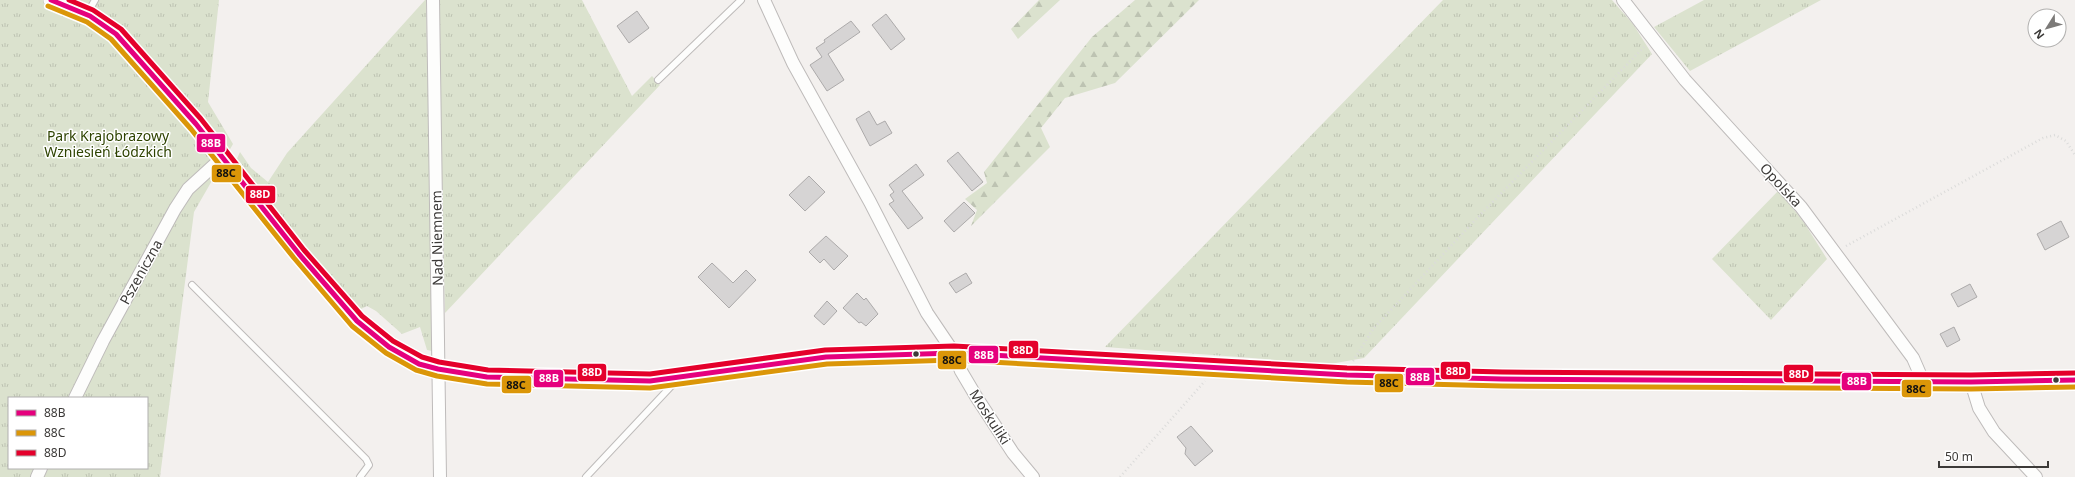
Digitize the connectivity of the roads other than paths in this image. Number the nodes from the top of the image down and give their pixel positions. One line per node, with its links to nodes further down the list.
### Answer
1 (51, 0): 7 (street)
2 (96, 0): 7 (lane)
3 (433, 0): 12 (street, Nad Niemnem)
4 (741, 0): 8 (lane)
5 (764, 0): 11 (street, Moskuliki)
6 (1623, 0): 15 (street, Opolska)
7 (87, 14): 9 (street)
8 (658, 80)
9 (223, 158): 12 (street); 17 (street, Pszeniczna)
10 (192, 285): 18 (lane)
11 (954, 353): 13 (street); 15 (street); 21 (street, Moskuliki)
12 (438, 369): 13 (street); 19 (street, Nad Niemnem)
13 (680, 377): 20 (lane)
14 (2075, 380): 16 (street)
15 (1923, 382): 16 (street)
16 (1971, 382): 22 (street)
17 (76, 397)
18 (360, 477)
19 (440, 477)
20 (586, 477)
21 (1033, 477)
22 (2036, 477)

